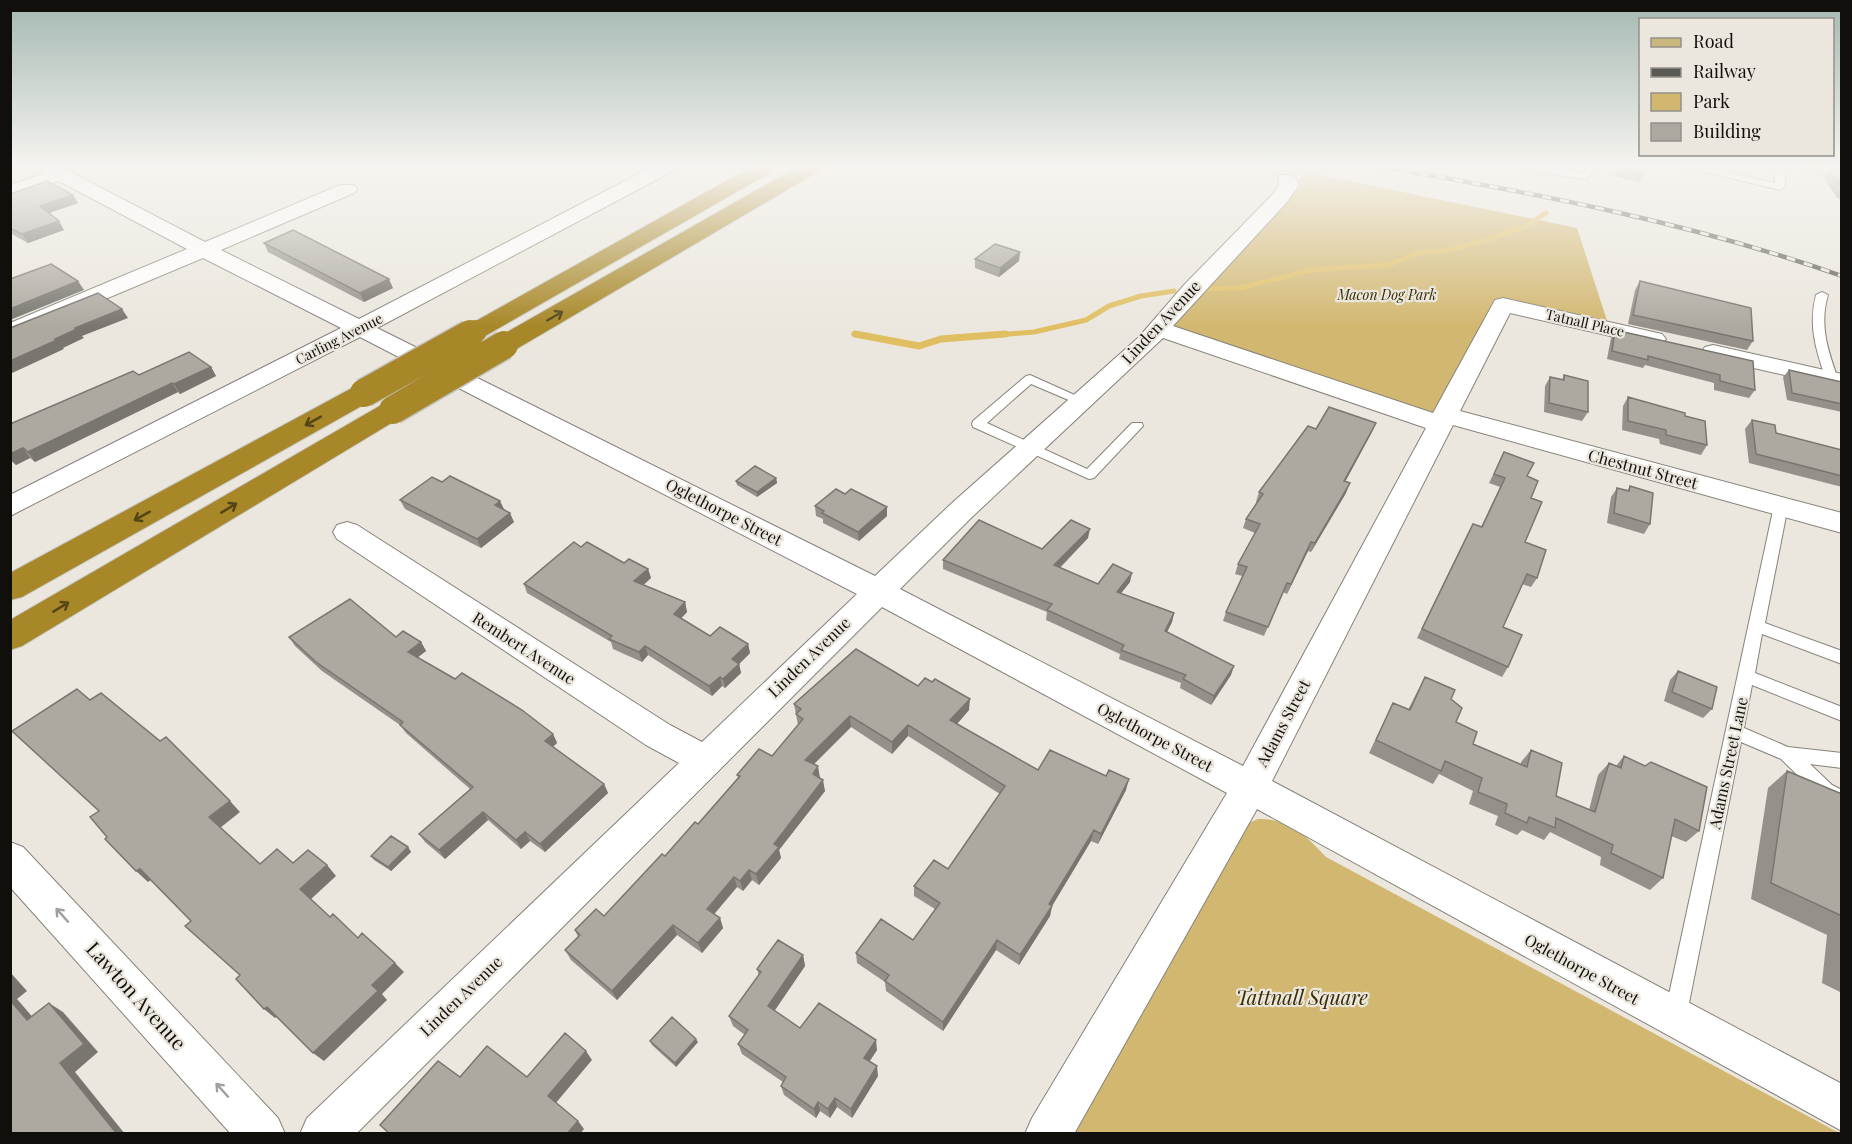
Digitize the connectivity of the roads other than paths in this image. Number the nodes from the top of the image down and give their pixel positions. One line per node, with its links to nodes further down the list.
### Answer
1 (151, 220): 8 (street, Oglethorpe Street)
2 (274, 220): 8 (street)
3 (565, 220): 12 (street, Carling Avenue)
4 (641, 220): 11 (highway)
5 (671, 220): 11 (highway)
6 (720, 220): 27 (highway, one-way to 6, bridge)
7 (1259, 220): 13 (street, Linden Avenue)
8 (207, 249): 12 (street, Oglethorpe Street); 14 (street)
9 (1822, 295): 15 (lane)
10 (1503, 305): 15 (street, Tatnall Place); 17 (street, Adams Street)
11 (517, 307): 24 (highway, one-way to 24, bridge)
12 (359, 329): 21 (street, Carling Avenue); 25 (street, Oglethorpe Street)
13 (1158, 329): 16 (street, Linden Avenue); 17 (street, Chestnut Street)
14 (10, 332)
15 (1837, 380)
16 (1082, 401): 19 (street, Linden Avenue); 19 (lane)
17 (1443, 419): 20 (street, Chestnut Street); 35 (street, Adams Street)
18 (1137, 426): 19 (lane)
19 (1030, 448): 25 (street, Linden Avenue)
20 (1782, 506): 22 (street, Chestnut Street); 26 (lane, Adams Street Lane)
21 (10, 507)
22 (1842, 523)
23 (347, 532): 33 (street, Rembert Avenue)
24 (10, 588)
25 (878, 591): 33 (street, Linden Avenue); 35 (street, Oglethorpe Street)
26 (1757, 626): 28 (lane); 29 (lane, Adams Street Lane)
27 (10, 637)
28 (1842, 658)
29 (1746, 676): 30 (lane); 31 (lane, Adams Street Lane)
30 (1842, 714)
31 (1735, 732): 32 (lane); 38 (lane, Adams Street Lane)
32 (1787, 754): 34 (lane); 36 (lane)
33 (704, 759): 41 (street, Linden Avenue)
34 (1842, 761)
35 (1250, 787): 38 (street, Oglethorpe Street); 42 (street, Adams Street)
36 (1842, 799)
37 (10, 859): 40 (street, Lawton Avenue, one-way to 37)
38 (1675, 1020): 39 (street, Oglethorpe Street)
39 (1842, 1109)
40 (262, 1134)
41 (323, 1134)
42 (1048, 1134)

